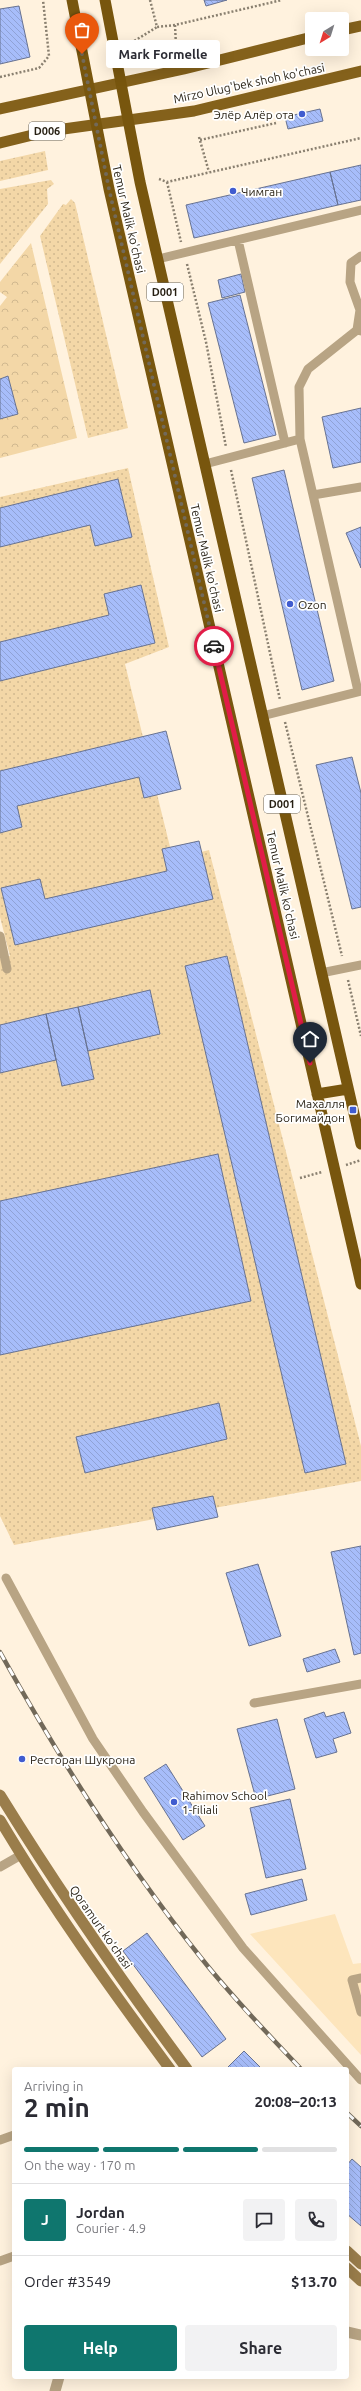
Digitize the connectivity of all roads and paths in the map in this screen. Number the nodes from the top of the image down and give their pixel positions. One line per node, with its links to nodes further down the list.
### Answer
1 (43, 0): 14 (path)
2 (72, 0): 16 (highway, Temur Malik ko'chasi / D001)
3 (105, 0): 15 (highway, Temur Malik ko'chasi / D001)
4 (150, 0): 8 (path)
5 (282, 0): 6 (path)
6 (175, 25): 8 (path); 12 (path)
7 (361, 26): 9 (main road)
8 (157, 27): 11 (path)
9 (349, 29)
10 (305, 39): 15 (main road)
11 (131, 43)
12 (176, 46)
13 (361, 71): 18 (main road, Mirzo Ulug'bek shoh ko'chasi)
14 (0, 77)
15 (121, 83): 16 (main road); 18 (highway, Temur Malik ko'chasi / D001)
16 (89, 90): 17 (main road); 20 (highway, Temur Malik ko'chasi / D001)
17 (0, 109)
18 (128, 120): 20 (main road, Mirzo Ulug'bek shoh ko'chasi); 32 (highway, Temur Malik ko'chasi / D001)
19 (276, 123): 23 (path)
20 (96, 124): 24 (main road, Mirzo Ulug'bek shoh ko'chasi / D006); 50 (highway, Temur Malik ko'chasi / D001)
21 (199, 137): 23 (path)
22 (361, 138): 25 (path)
23 (200, 140): 25 (path)
24 (0, 143)
25 (209, 172): 27 (path)
26 (159, 179): 27 (path)
27 (167, 182): 30 (path)
28 (361, 210): 29 (lane)
29 (238, 240): 30 (lane); 35 (lane)
30 (184, 253): 32 (lane); 36 (path)
31 (361, 256): 33 (lane)
32 (158, 260): 37 (highway, Temur Malik ko'chasi / D001)
33 (359, 330): 34 (lane)
34 (300, 439): 35 (lane); 39 (lane)
35 (285, 443): 36 (lane)
36 (228, 458): 37 (lane); 41 (path)
37 (205, 464): 42 (highway, Temur Malik ko'chasi / D001)
38 (361, 487): 39 (lane)
39 (313, 495): 40 (lane)
40 (360, 691): 41 (lane)
41 (282, 711): 42 (lane); 45 (path)
42 (262, 716): 47 (highway, Temur Malik ko'chasi / D001)
43 (0, 936): 46 (lane)
44 (361, 965): 45 (lane)
45 (345, 968): 47 (lane); 48 (path)
46 (7, 969)
47 (321, 972): 49 (highway, Temur Malik ko'chasi / D001)
48 (361, 1036)
49 (348, 1089): 50 (highway); 51 (highway, Temur Malik ko'chasi / D001)
50 (317, 1094): 52 (highway, Temur Malik ko'chasi / D001)
51 (361, 1144)
52 (356, 1242): 53 (highway, Temur Malik ko'chasi / D001)
53 (361, 1284)
54 (6, 1578): 65 (lane)
55 (361, 1684): 56 (lane)
56 (254, 1703)
57 (0, 1795): 64 (main road, Qoramurt koʻchasi)
58 (0, 1820): 59 (main road)
59 (21, 1855): 60 (lane); 63 (main road)
60 (0, 1867)
61 (357, 1979): 62 (lane)
62 (361, 2012)
63 (169, 2067)
64 (186, 2067)
65 (361, 2080)
66 (12, 2136): 67 (lane)
67 (0, 2140)
68 (349, 2253): 71 (main road)
69 (12, 2257): 70 (lane)
70 (0, 2262)
71 (361, 2264)
72 (349, 2270): 73 (main road)
73 (361, 2281)
74 (349, 2332): 75 (street)
75 (361, 2335)
76 (58, 2379): 77 (street)
77 (54, 2391)

